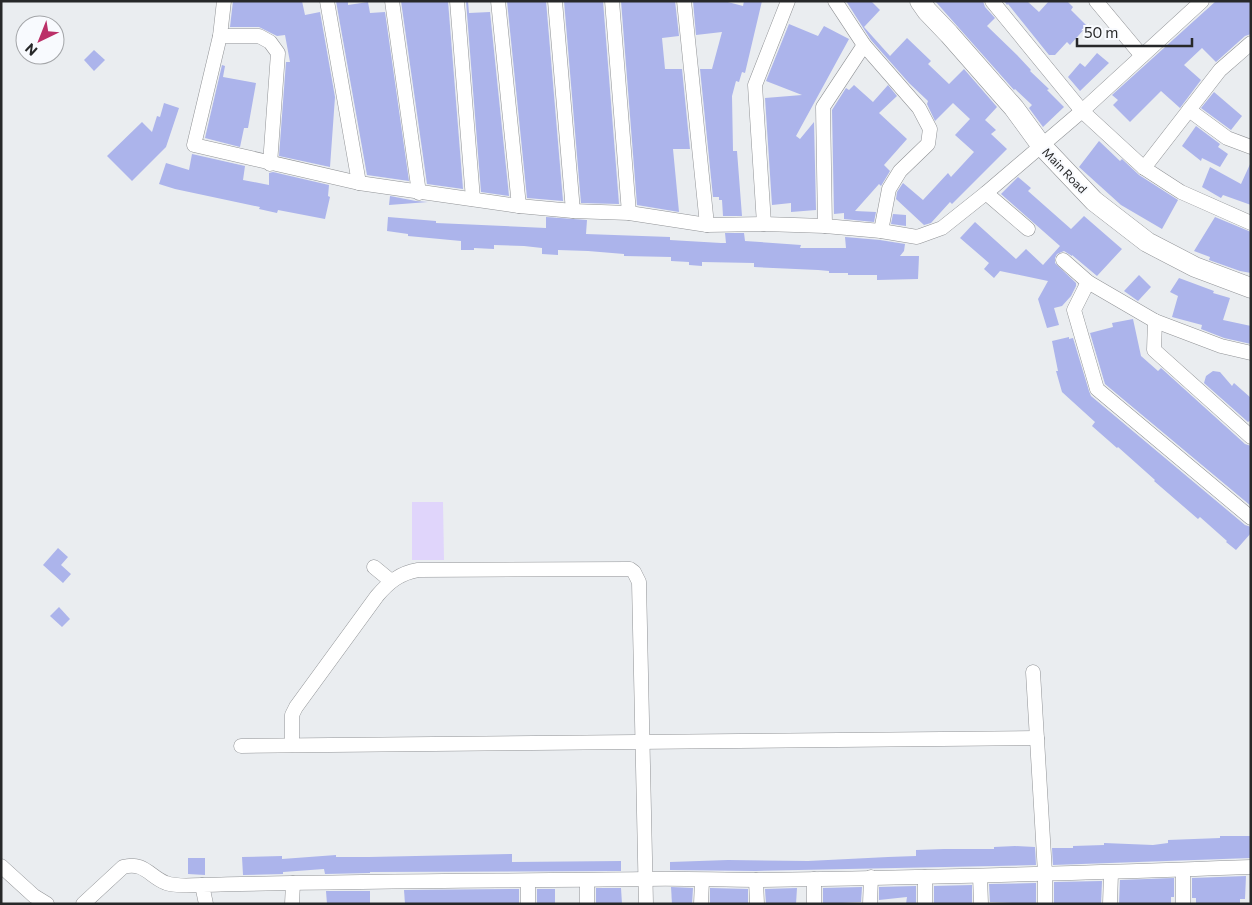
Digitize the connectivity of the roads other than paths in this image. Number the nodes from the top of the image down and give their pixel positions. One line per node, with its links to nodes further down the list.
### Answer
1 (224, 1): 16 (street)
2 (326, 1): 26 (street)
3 (392, 1): 27 (street)
4 (457, 1): 29 (street)
5 (498, 1): 30 (street)
6 (554, 1): 31 (street)
7 (612, 1): 32 (street)
8 (684, 1): 35 (street)
9 (788, 1): 34 (street)
10 (835, 1): 18 (street)
11 (920, 1): 22 (street, Main Road)
12 (992, 1): 21 (street)
13 (1096, 1): 19 (street)
14 (1202, 1): 15 (street)
15 (1186, 6): 19 (street)
16 (220, 36): 24 (street); 24 (street)
17 (1251, 42): 20 (street)
18 (864, 46): 36 (street); 38 (street)
19 (1142, 56): 21 (street)
20 (1189, 110): 23 (street); 25 (street)
21 (1082, 111): 22 (street); 25 (street)
22 (1041, 145): 28 (street); 41 (street, Main Road)
23 (1251, 147)
24 (270, 164): 26 (street)
25 (1144, 168): 33 (street)
26 (358, 183): 27 (street)
27 (419, 193): 29 (street)
28 (986, 193): 37 (street); 38 (street)
29 (473, 199): 30 (street)
30 (518, 206): 31 (street)
31 (573, 212): 32 (street)
32 (629, 213): 35 (street)
33 (1251, 223)
34 (764, 224): 35 (street); 36 (street)
35 (707, 225)
36 (825, 226): 38 (street)
37 (1028, 229)
38 (881, 231)
39 (1063, 260): 40 (street)
40 (1088, 282): 42 (street); 45 (street)
41 (1251, 288)
42 (1155, 321): 43 (street); 44 (street)
43 (1251, 354)
44 (1251, 437)
45 (1251, 518)
46 (374, 567): 47 (street)
47 (391, 581): 50 (street); 52 (street)
48 (1033, 672): 49 (street)
49 (1037, 738): 50 (street); 56 (street)
50 (643, 742): 52 (street); 62 (street)
51 (241, 746): 52 (street)
52 (292, 746)
53 (1, 866): 60 (street)
54 (1251, 867): 55 (street)
55 (1183, 870): 57 (street); 85 (street)
56 (1045, 873): 57 (street); 59 (street); 83 (street)
57 (1111, 873): 84 (street)
58 (925, 876): 59 (street); 61 (street); 81 (street)
59 (980, 876): 82 (street)
60 (8, 877): 70 (street)
61 (871, 877): 63 (street); 80 (street)
62 (646, 878): 64 (street); 67 (street); 76 (street)
63 (814, 879): 65 (street); 79 (street)
64 (702, 880): 65 (street); 77 (street)
65 (756, 880): 78 (street)
66 (528, 881): 67 (street); 68 (street); 74 (street)
67 (587, 881): 75 (street)
68 (293, 882): 69 (street); 73 (street)
69 (202, 885): 71 (street); 72 (street)
70 (47, 904)
71 (83, 904)
72 (206, 904)
73 (292, 904)
74 (528, 904)
75 (587, 904)
76 (646, 904)
77 (702, 904)
78 (757, 904)
79 (814, 904)
80 (870, 904)
81 (925, 904)
82 (981, 904)
83 (1045, 904)
84 (1110, 904)
85 (1183, 904)

